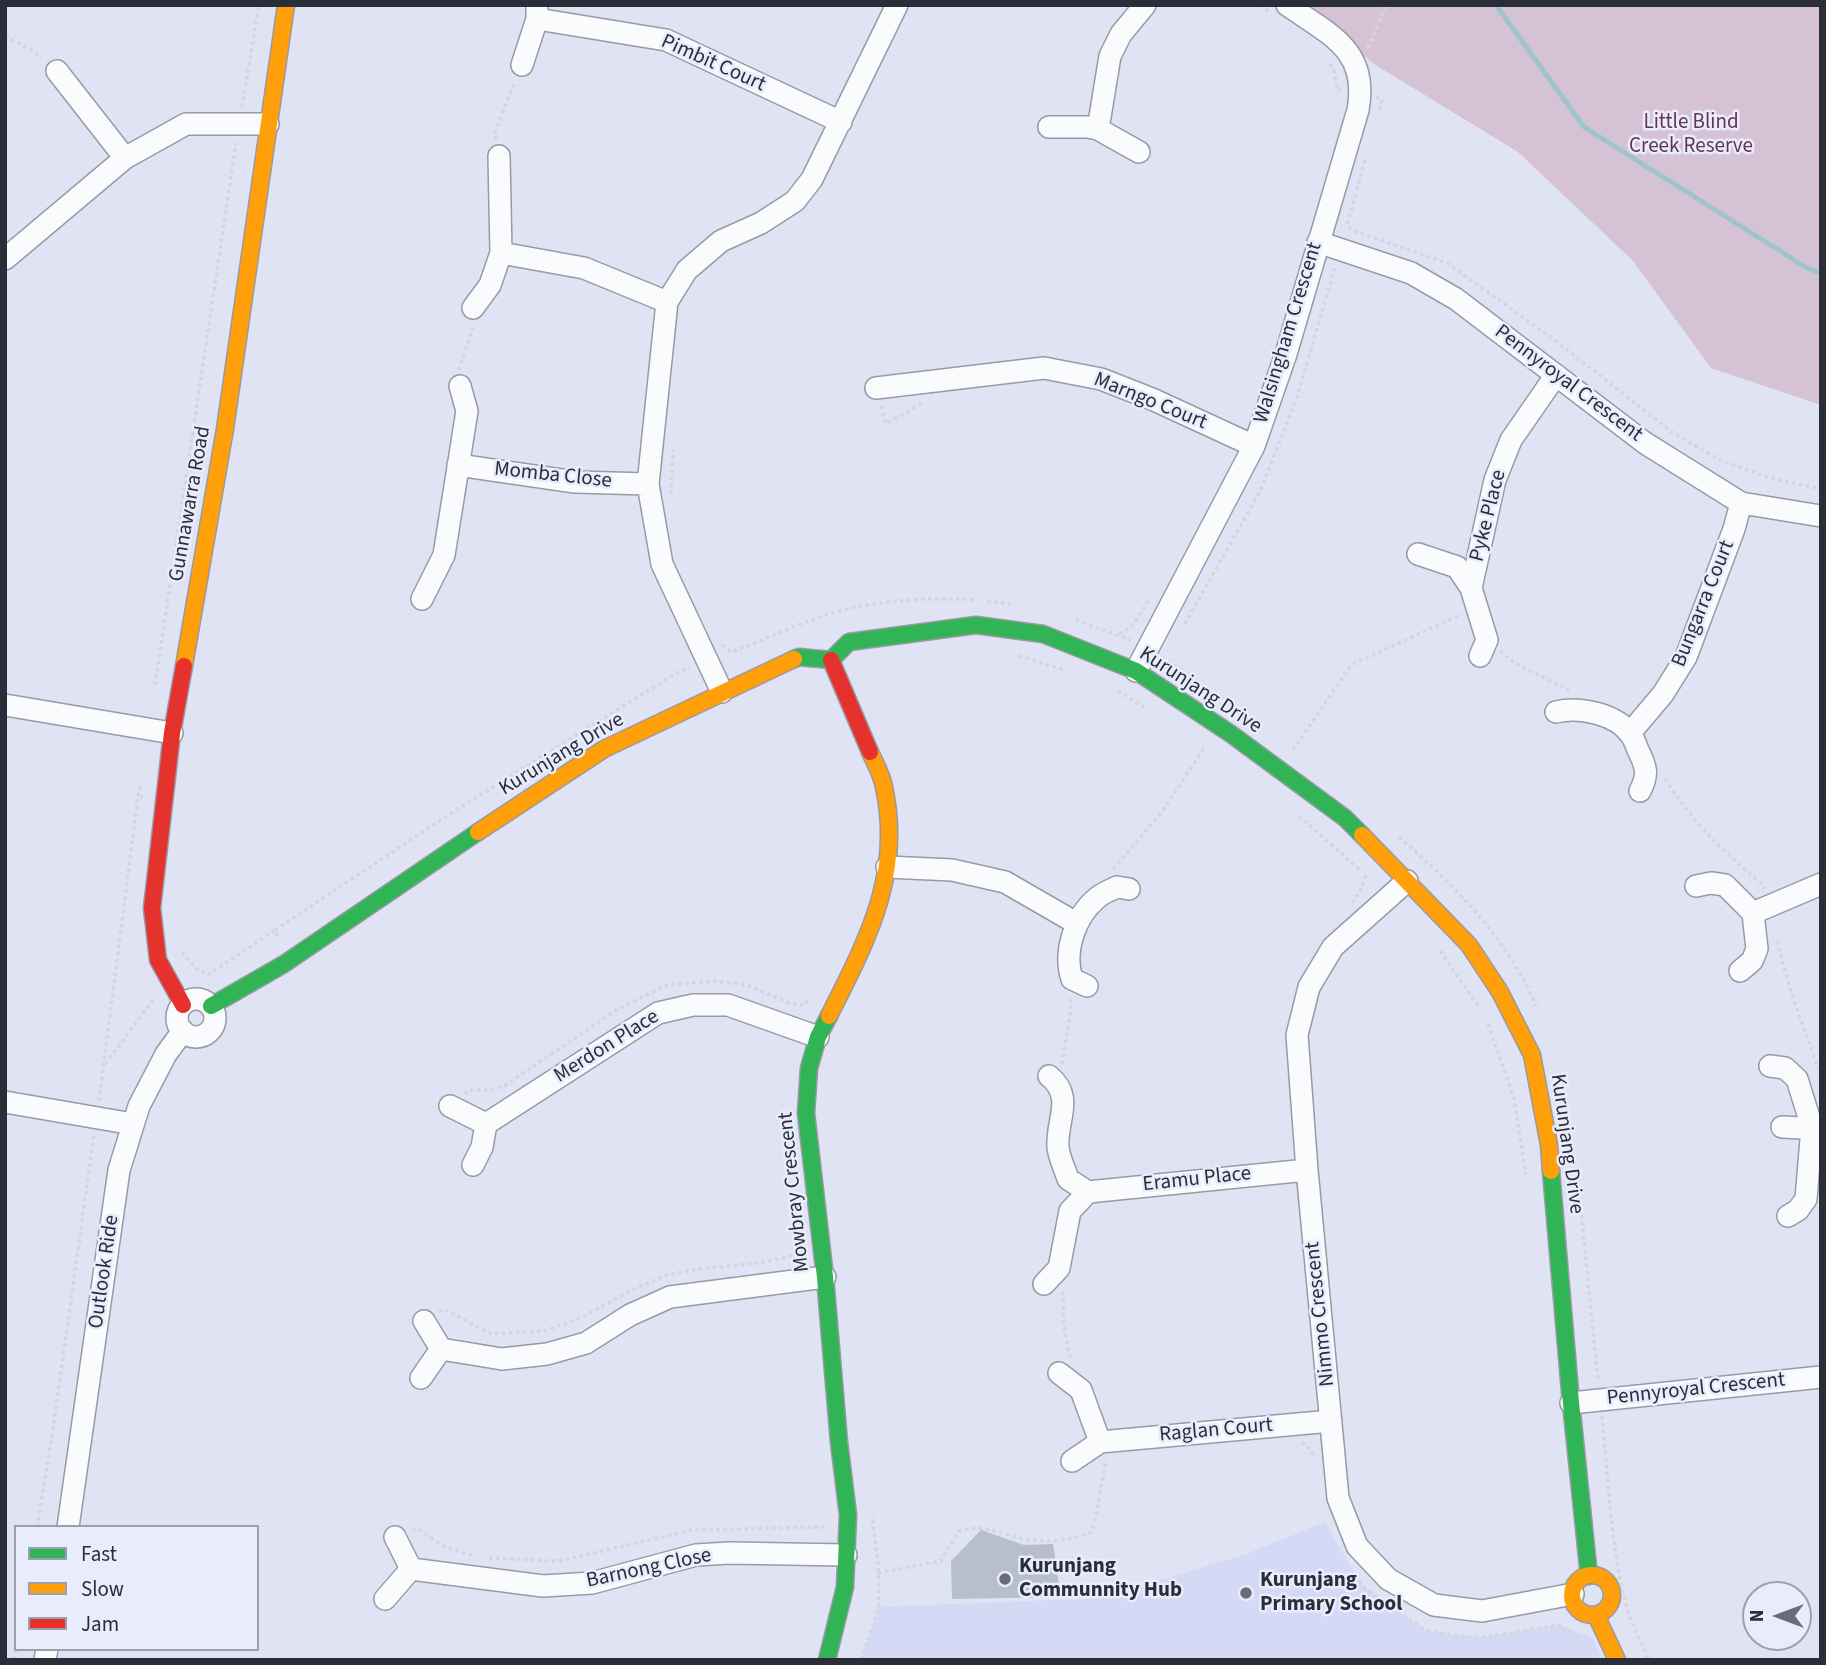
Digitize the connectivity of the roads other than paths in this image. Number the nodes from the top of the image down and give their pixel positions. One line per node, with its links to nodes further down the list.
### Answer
1 (286, 5): 9 (street, Gunnawarra Road)
2 (897, 5): 8 (street)
3 (1145, 5): 11 (street)
4 (1279, 9): 15 (street, Walsingham Crescent)
5 (537, 12): 6 (street, Pimbit Court); 8 (street, Pimbit Court)
6 (522, 65)
7 (57, 71): 14 (street)
8 (841, 122): 18 (street)
9 (268, 124): 14 (street); 37 (street, Gunnawarra Road)
10 (1049, 127): 11 (street)
11 (1098, 129): 12 (street)
12 (1139, 152)
13 (499, 156): 16 (street)
14 (125, 158): 17 (street)
15 (1318, 242): 20 (street, Pennyroyal Crescent); 23 (street, Walsingham Crescent)
16 (502, 253): 18 (street); 19 (street)
17 (5, 259)
18 (667, 302): 25 (street)
19 (473, 308)
20 (1556, 375): 26 (street, Pennyroyal Crescent); 29 (street, Pyke Place)
21 (460, 386): 24 (street)
22 (876, 387): 23 (street, Marngo Court)
23 (1254, 446): 33 (street, Walsingham Crescent)
24 (458, 465): 25 (street, Momba Close); 30 (street)
25 (648, 484): 34 (street)
26 (1741, 503): 27 (street, Pennyroyal Crescent); 38 (street, Bungarra Court)
27 (1821, 516)
28 (1418, 554): 29 (street, Pyke Place)
29 (1471, 588): 31 (street, Pyke Place)
30 (422, 599)
31 (1484, 648)
32 (831, 660): 33 (street, Kurunjang Drive); 34 (street, Kurunjang Drive); 40 (street, Mowbray Crescent)
33 (1136, 671): 41 (street, Kurunjang Drive)
34 (722, 692): 50 (street, Kurunjang Drive)
35 (5, 705): 37 (street)
36 (1556, 712): 38 (street)
37 (172, 733): 49 (street, Gunnawarra Road)
38 (1630, 733): 39 (street)
39 (1640, 791)
40 (887, 867): 46 (street); 52 (street, Mowbray Crescent)
41 (1407, 881): 62 (street, Nimmo Crescent); 72 (street, Kurunjang Drive)
42 (1821, 884): 45 (street)
43 (1696, 886): 45 (street)
44 (1129, 890): 46 (street)
45 (1761, 910): 47 (street)
46 (1076, 923): 48 (street)
47 (1740, 971)
48 (1080, 983)
49 (183, 1005): 50 (street); 51 (street)
50 (211, 1006): 51 (street)
51 (183, 1031): 57 (street, Outlook Ride)
52 (818, 1037): 58 (street, Merdon Place); 65 (street, Mowbray Crescent)
53 (1770, 1066): 60 (street)
54 (1054, 1080): 63 (street)
55 (5, 1102): 57 (street)
56 (450, 1106): 58 (street)
57 (133, 1124): 76 (street, Outlook Ride)
58 (486, 1124): 61 (street)
59 (1782, 1127): 60 (street)
60 (1816, 1128): 64 (street)
61 (473, 1165)
62 (1307, 1170): 63 (street, Eramu Place); 73 (street, Nimmo Crescent)
63 (1088, 1192): 66 (street)
64 (1788, 1216)
65 (825, 1277): 68 (street); 78 (street, Mowbray Crescent)
66 (1044, 1284)
67 (424, 1321): 68 (street)
68 (441, 1349): 71 (street)
69 (1059, 1373): 74 (street)
70 (1821, 1377): 72 (street, Pennyroyal Crescent)
71 (421, 1378)
72 (1571, 1403): 80 (street, Kurunjang Drive)
73 (1331, 1421): 74 (street, Raglan Court); 81 (street, Nimmo Crescent)
74 (1103, 1442): 75 (street, Raglan Court)
75 (1072, 1461)
76 (68, 1525)
77 (395, 1537): 79 (street)
78 (846, 1555): 79 (street, Barnong Close); 84 (street, Mowbray Crescent)
79 (411, 1569): 82 (street)
80 (1590, 1576): 81 (street); 83 (street)
81 (1573, 1594): 83 (street)
82 (385, 1599)
83 (1596, 1615): 85 (street)
84 (827, 1660)
85 (1617, 1660)

